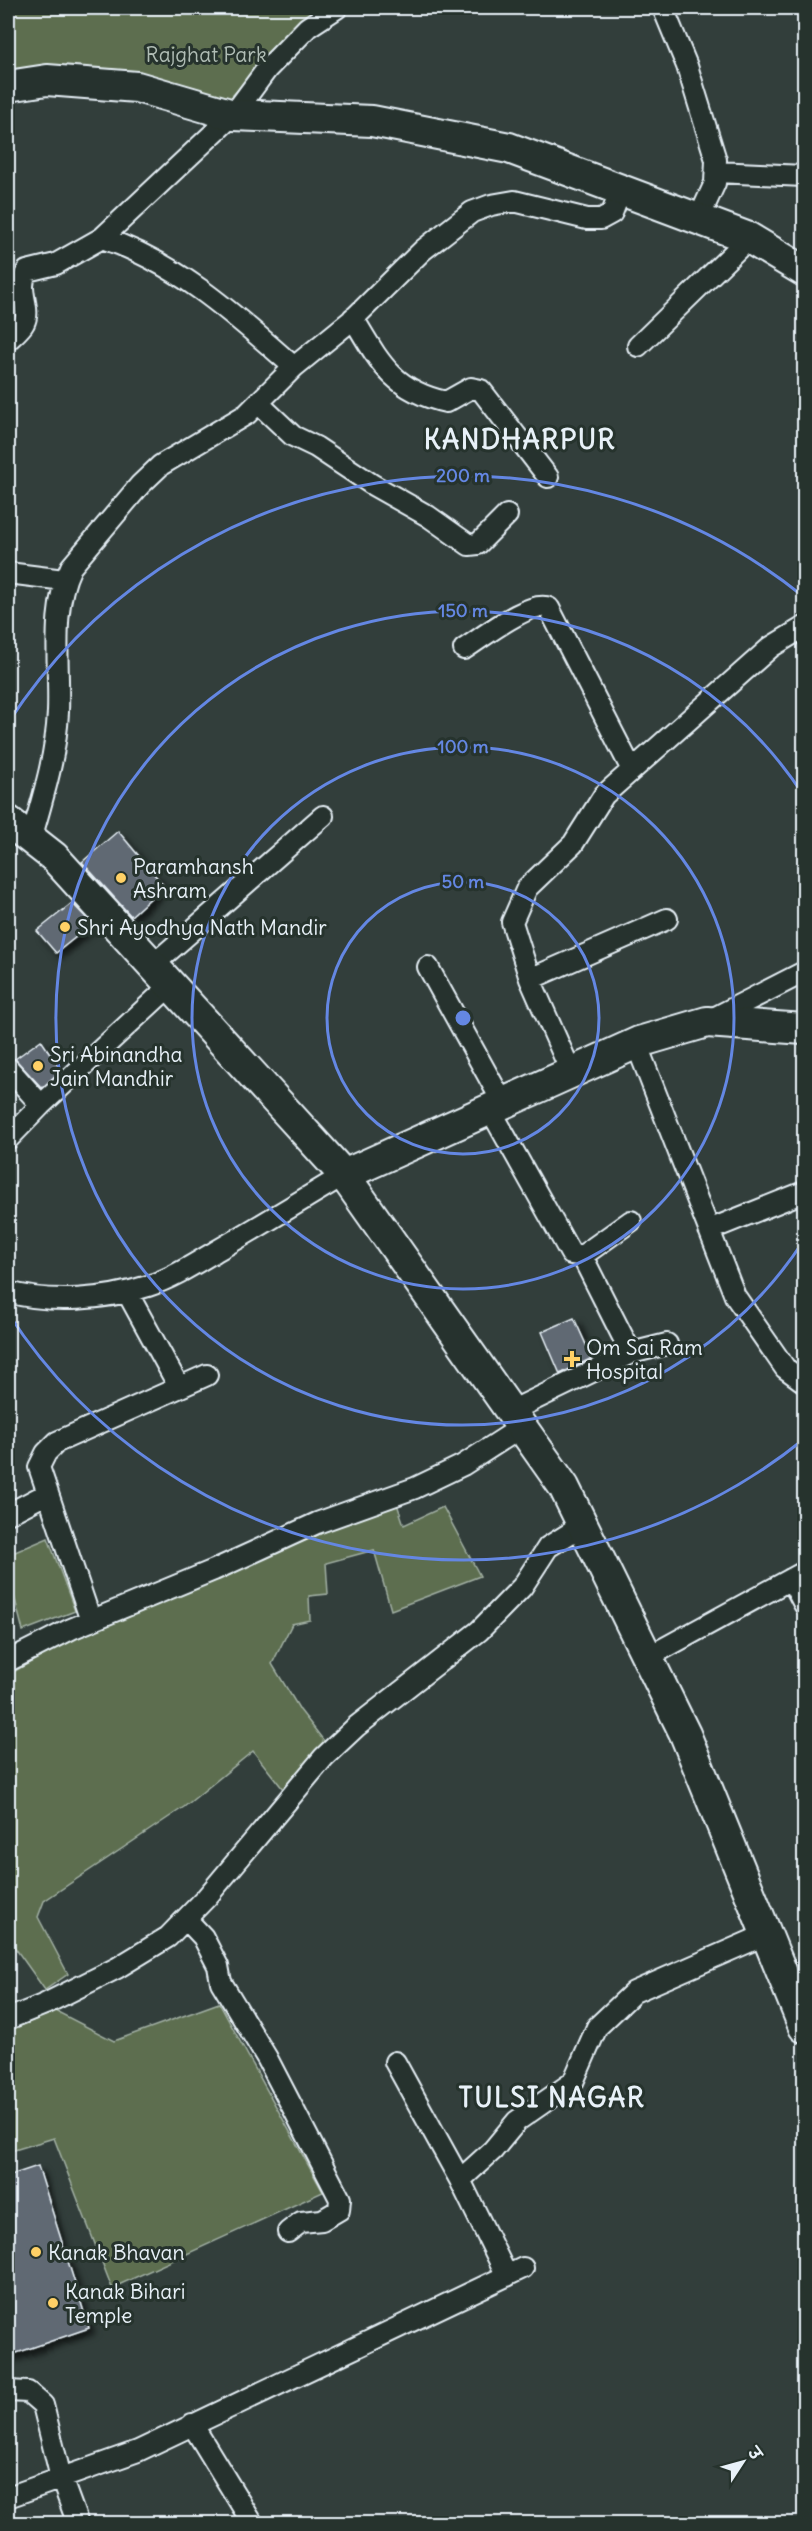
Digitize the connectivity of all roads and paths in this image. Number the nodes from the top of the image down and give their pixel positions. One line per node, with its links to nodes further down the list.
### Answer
1 (338, 8): 4 (street)
2 (663, 8): 5 (street)
3 (8, 86): 4 (main road)
4 (233, 115): 7 (main road); 9 (street)
5 (716, 172): 6 (street); 8 (street)
6 (804, 176)
7 (621, 189): 8 (main road); 12 (street)
8 (699, 218): 10 (main road)
9 (102, 238): 13 (street); 15 (street)
10 (749, 238): 11 (main road); 14 (street)
11 (804, 271)
12 (353, 318): 15 (street); 17 (street)
13 (8, 340)
14 (638, 346)
15 (294, 367): 16 (street)
16 (258, 403): 18 (street); 20 (street)
17 (548, 477)
18 (507, 515)
19 (8, 573): 20 (street)
20 (64, 580): 26 (street)
21 (804, 627): 23 (street)
22 (464, 649): 23 (street)
23 (632, 770): 31 (street)
24 (323, 816): 30 (street)
25 (8, 821): 26 (main road)
26 (31, 839): 30 (main road)
27 (667, 919): 31 (street)
28 (428, 967): 38 (street)
29 (804, 972): 32 (street)
30 (163, 974): 37 (street); 40 (main road)
31 (530, 979): 36 (street)
32 (707, 1022): 33 (main road); 34 (main road)
33 (804, 1029)
34 (636, 1043): 36 (main road); 43 (street)
35 (8, 1068): 37 (street)
36 (572, 1072): 38 (main road)
37 (41, 1105): 39 (street)
38 (496, 1106): 40 (main road); 44 (street)
39 (8, 1139)
40 (344, 1175): 45 (street); 52 (main road)
41 (804, 1192): 43 (street)
42 (631, 1221): 44 (street)
43 (709, 1230): 50 (street)
44 (582, 1256): 48 (street)
45 (127, 1292): 46 (street); 51 (street)
46 (8, 1293)
47 (667, 1344): 48 (street)
48 (631, 1353): 52 (street)
49 (207, 1375): 51 (street)
50 (804, 1382)
51 (178, 1385): 53 (street)
52 (516, 1419): 55 (main road); 58 (street)
53 (46, 1494): 54 (street); 58 (street)
54 (8, 1514)
55 (583, 1525): 59 (main road); 61 (street)
56 (798, 1576): 57 (street); 59 (street)
57 (804, 1604)
58 (91, 1621): 60 (street)
59 (648, 1657): 62 (main road)
60 (8, 1660)
61 (186, 1919): 63 (street); 67 (street)
62 (766, 1934): 64 (main road); 66 (street)
63 (8, 2019)
64 (804, 2027)
65 (395, 2062): 66 (street)
66 (460, 2180): 69 (street)
67 (288, 2232)
68 (8, 2391): 70 (street)
69 (192, 2424): 70 (street); 73 (street)
70 (61, 2478): 71 (street); 72 (street)
71 (8, 2498)
72 (78, 2523)
73 (253, 2523)

